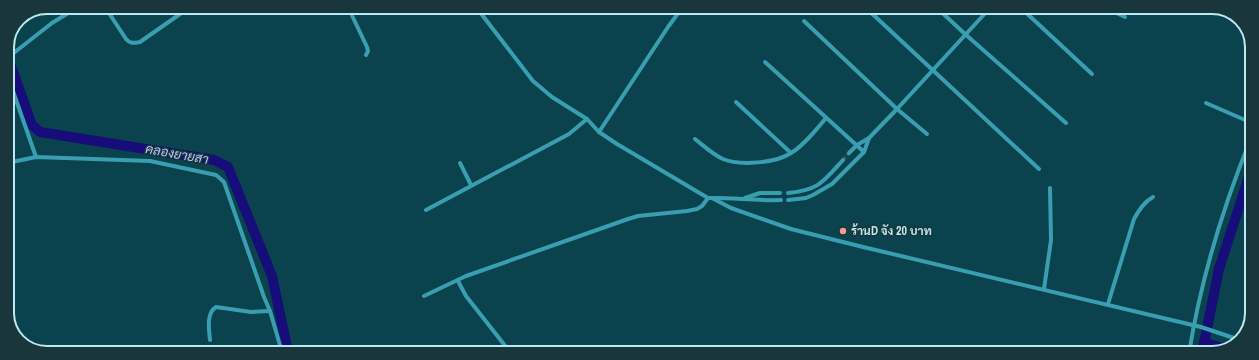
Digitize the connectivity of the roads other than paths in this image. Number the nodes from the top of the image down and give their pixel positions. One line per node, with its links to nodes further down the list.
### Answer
1 (67, 14): 15 (street)
2 (110, 14): 3 (street)
3 (180, 14)
4 (351, 14): 16 (street)
5 (481, 14): 25 (street)
6 (678, 14): 28 (street)
7 (872, 14): 18 (street)
8 (943, 14): 14 (street)
9 (984, 14): 14 (street)
10 (1027, 14): 19 (street)
11 (1119, 14): 12 (street)
12 (1125, 17)
13 (804, 21): 23 (street)
14 (965, 34): 18 (street); 27 (street)
15 (14, 52)
16 (366, 55)
17 (765, 62): 24 (street)
18 (932, 70): 23 (street); 41 (street)
19 (1092, 74)
20 (14, 94): 37 (street)
21 (736, 102): 34 (street)
22 (1206, 103): 26 (street)
23 (897, 109): 29 (street); 30 (street)
24 (826, 118): 32 (street); 34 (street)
25 (587, 119): 28 (street); 43 (street)
26 (1245, 120)
27 (1066, 124)
28 (599, 132): 49 (street)
29 (927, 134)
30 (869, 138): 32 (street); 33 (street)
31 (695, 139): 34 (street)
32 (857, 146): 33 (street); 35 (street)
33 (864, 152): 45 (street)
34 (791, 153)
35 (849, 153)
36 (1245, 156): 59 (street)
37 (36, 157): 39 (street); 58 (street)
38 (843, 160): 42 (street)
39 (14, 162)
40 (460, 163): 43 (street)
41 (1039, 169)
42 (820, 184): 45 (street); 47 (street)
43 (471, 185): 53 (street)
44 (1050, 188): 55 (street)
45 (825, 189): 52 (street)
46 (780, 192): 50 (street)
47 (788, 193)
48 (1153, 197): 57 (street)
49 (710, 198): 50 (street); 54 (street); 55 (street)
50 (745, 198): 51 (street)
51 (781, 200)
52 (788, 200)
53 (426, 210)
54 (458, 281): 56 (street); 63 (street)
55 (1044, 289): 57 (street)
56 (424, 296)
57 (1108, 304): 59 (street)
58 (270, 311): 61 (street); 62 (street)
59 (1194, 325): 60 (street); 64 (street)
60 (1233, 338)
61 (210, 340)
62 (280, 346)
63 (505, 346)
64 (1190, 346)

